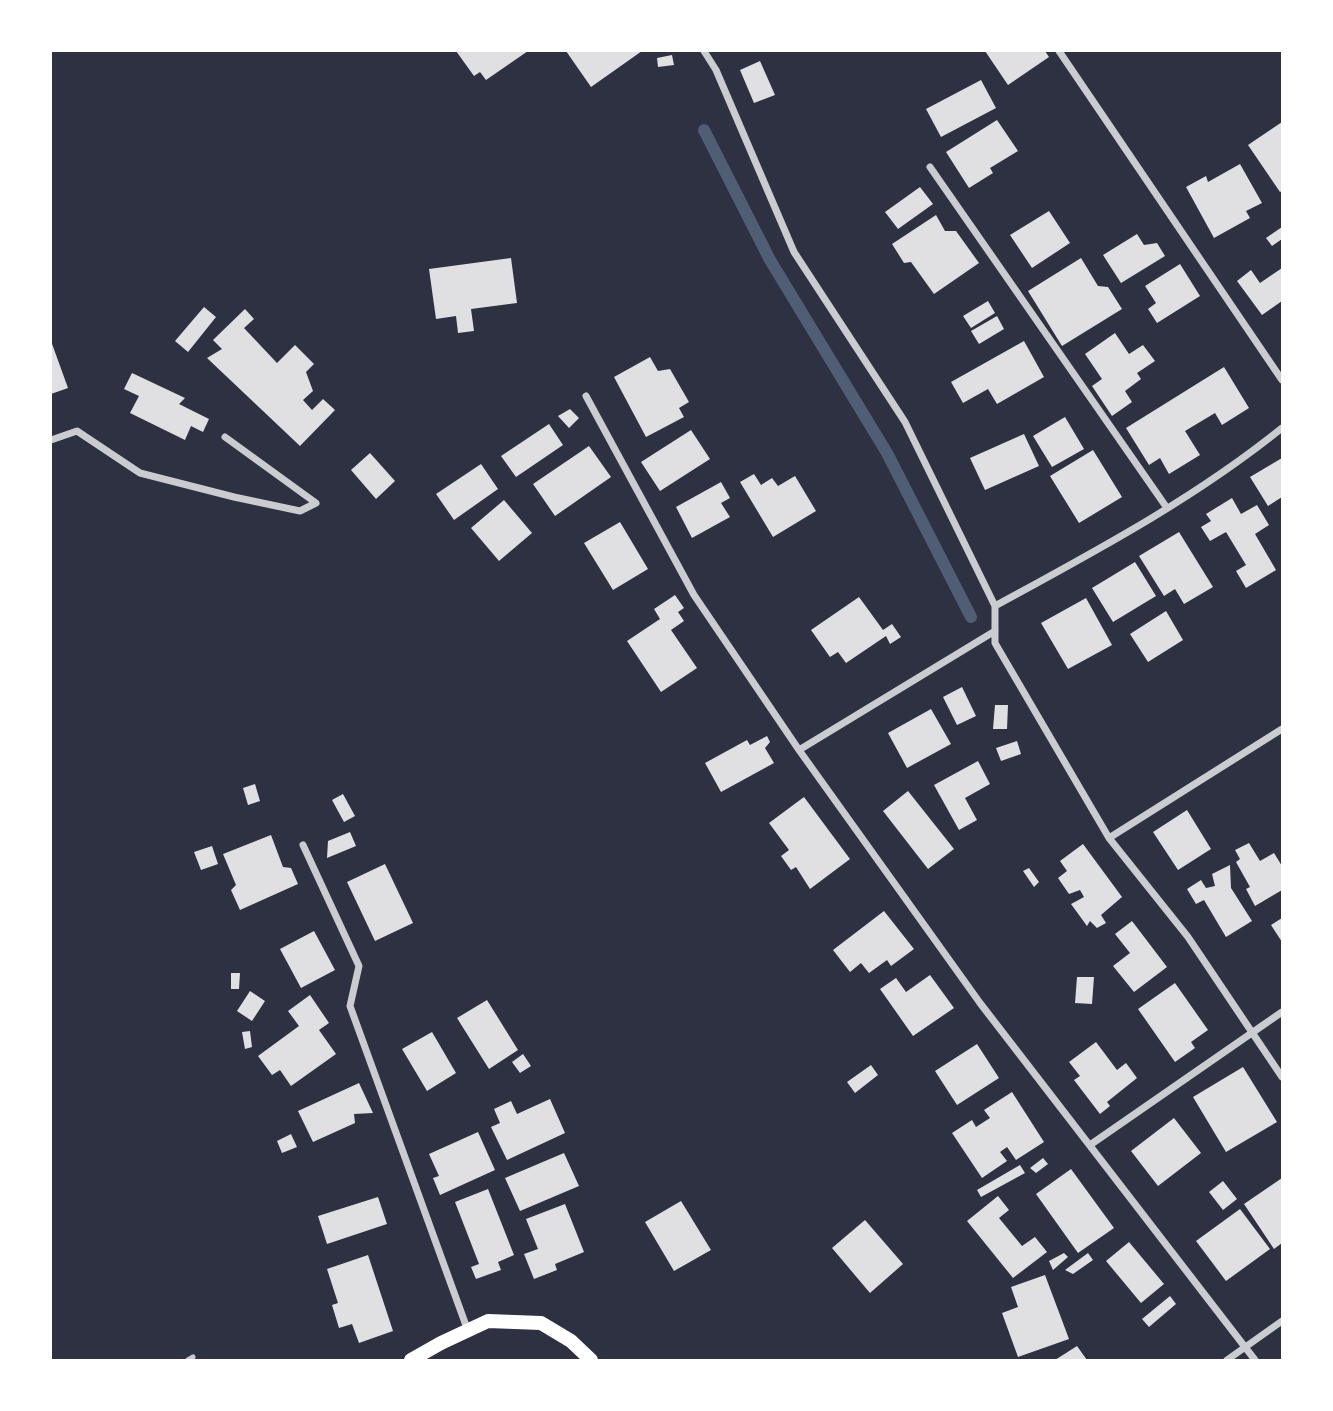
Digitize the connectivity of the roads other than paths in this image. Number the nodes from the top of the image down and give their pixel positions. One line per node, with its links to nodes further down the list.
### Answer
1 (704, 51): 10 (street)
2 (1059, 51): 4 (street)
3 (930, 167): 9 (street)
4 (1282, 380)
5 (586, 396): 13 (street)
6 (1282, 428): 9 (street)
7 (225, 437): 8 (street)
8 (51, 440)
9 (1167, 508): 10 (street)
10 (995, 606): 11 (street)
11 (995, 631): 13 (street); 14 (street)
12 (1282, 729): 14 (street)
13 (799, 750): 19 (street)
14 (1109, 838): 17 (street)
15 (303, 845): 21 (street)
16 (1282, 1012): 17 (street)
17 (1252, 1032): 18 (street); 19 (street)
18 (1282, 1077)
19 (1090, 1145): 22 (street)
20 (1282, 1321): 22 (street)
21 (468, 1331): 23 (main road); 24 (main road)
22 (1246, 1347): 25 (street); 26 (street)
23 (411, 1360)
24 (591, 1360)
25 (1227, 1360)
26 (1255, 1360)

